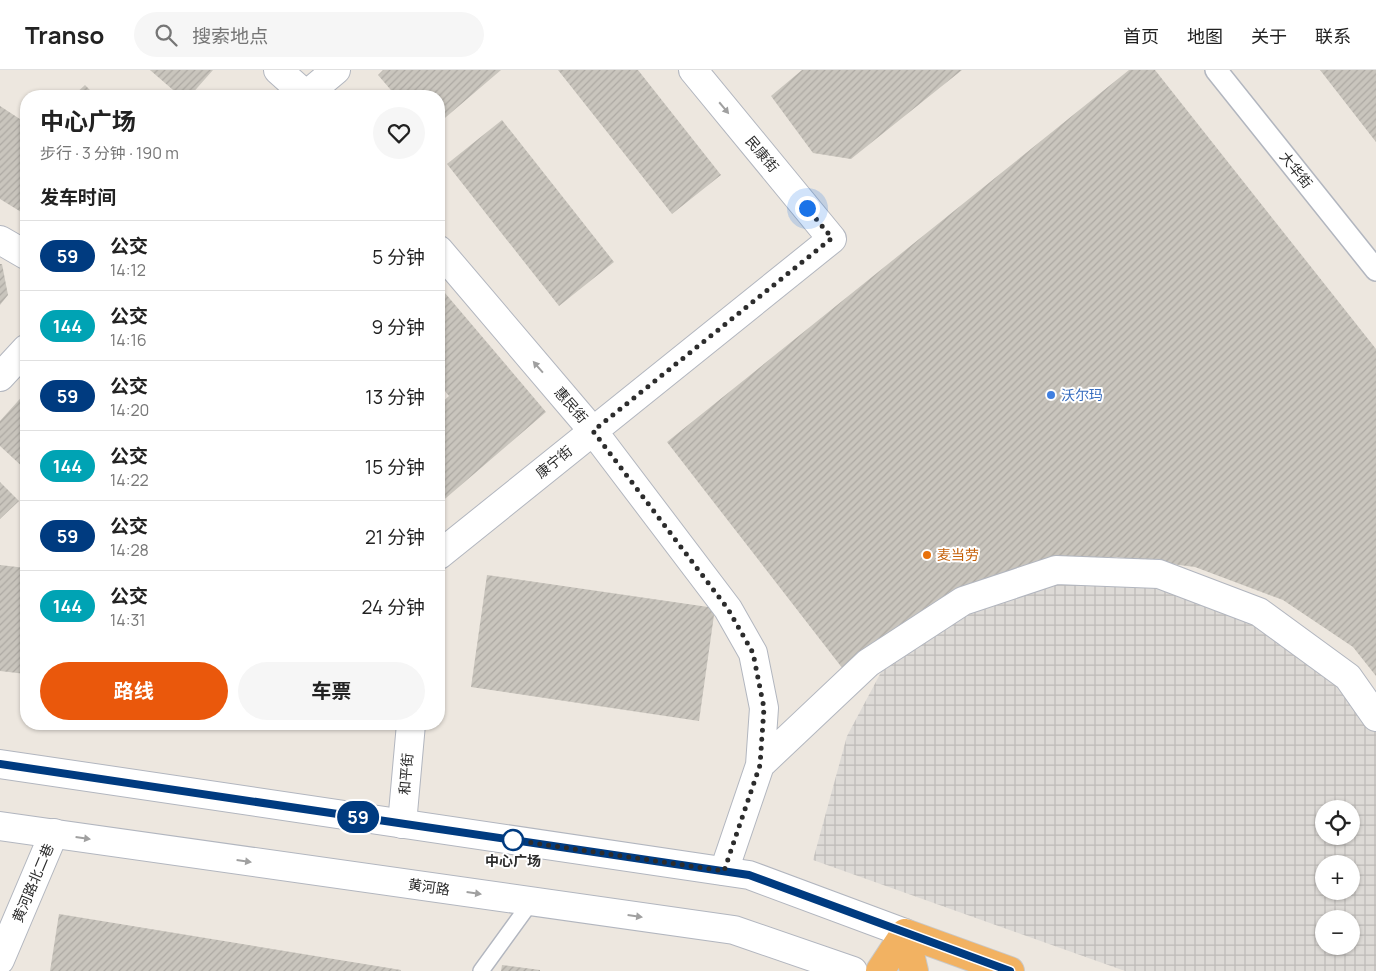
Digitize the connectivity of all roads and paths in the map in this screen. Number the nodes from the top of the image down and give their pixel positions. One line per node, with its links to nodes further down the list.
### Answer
1 (278, 70): 5 (street)
2 (336, 70): 6 (street)
3 (693, 70): 7 (street, 民康街, one-way to 7)
4 (1216, 70): 11 (street, 大华街)
5 (300, 90)
6 (313, 90)
7 (832, 238): 14 (street, 康宁街)
8 (0, 240): 9 (street)
9 (20, 252)
10 (445, 257): 14 (street, 惠民街, one-way to 10)
11 (1376, 270)
12 (20, 355): 13 (street)
13 (0, 377)
14 (593, 431): 15 (street, 康宁街); 19 (street, 惠民街)
15 (445, 550)
16 (1376, 717): 19 (street)
17 (410, 730): 20 (street, 和平街)
18 (0, 764): 20 (street)
19 (760, 765): 23 (street, 惠民街)
20 (402, 824): 23 (street)
21 (0, 826): 22 (street, 黄河路)
22 (54, 833): 24 (street, 黄河路, one-way to 24); 26 (street, 黄河路北二巷)
23 (724, 871): 25 (street)
24 (531, 902): 27 (lane); 28 (street, 黄河路, one-way to 28)
25 (905, 933): 29 (highway); 30 (highway); 31 (highway)
26 (0, 960)
27 (481, 971)
28 (853, 971)
29 (880, 971)
30 (914, 971)
31 (1010, 971)

